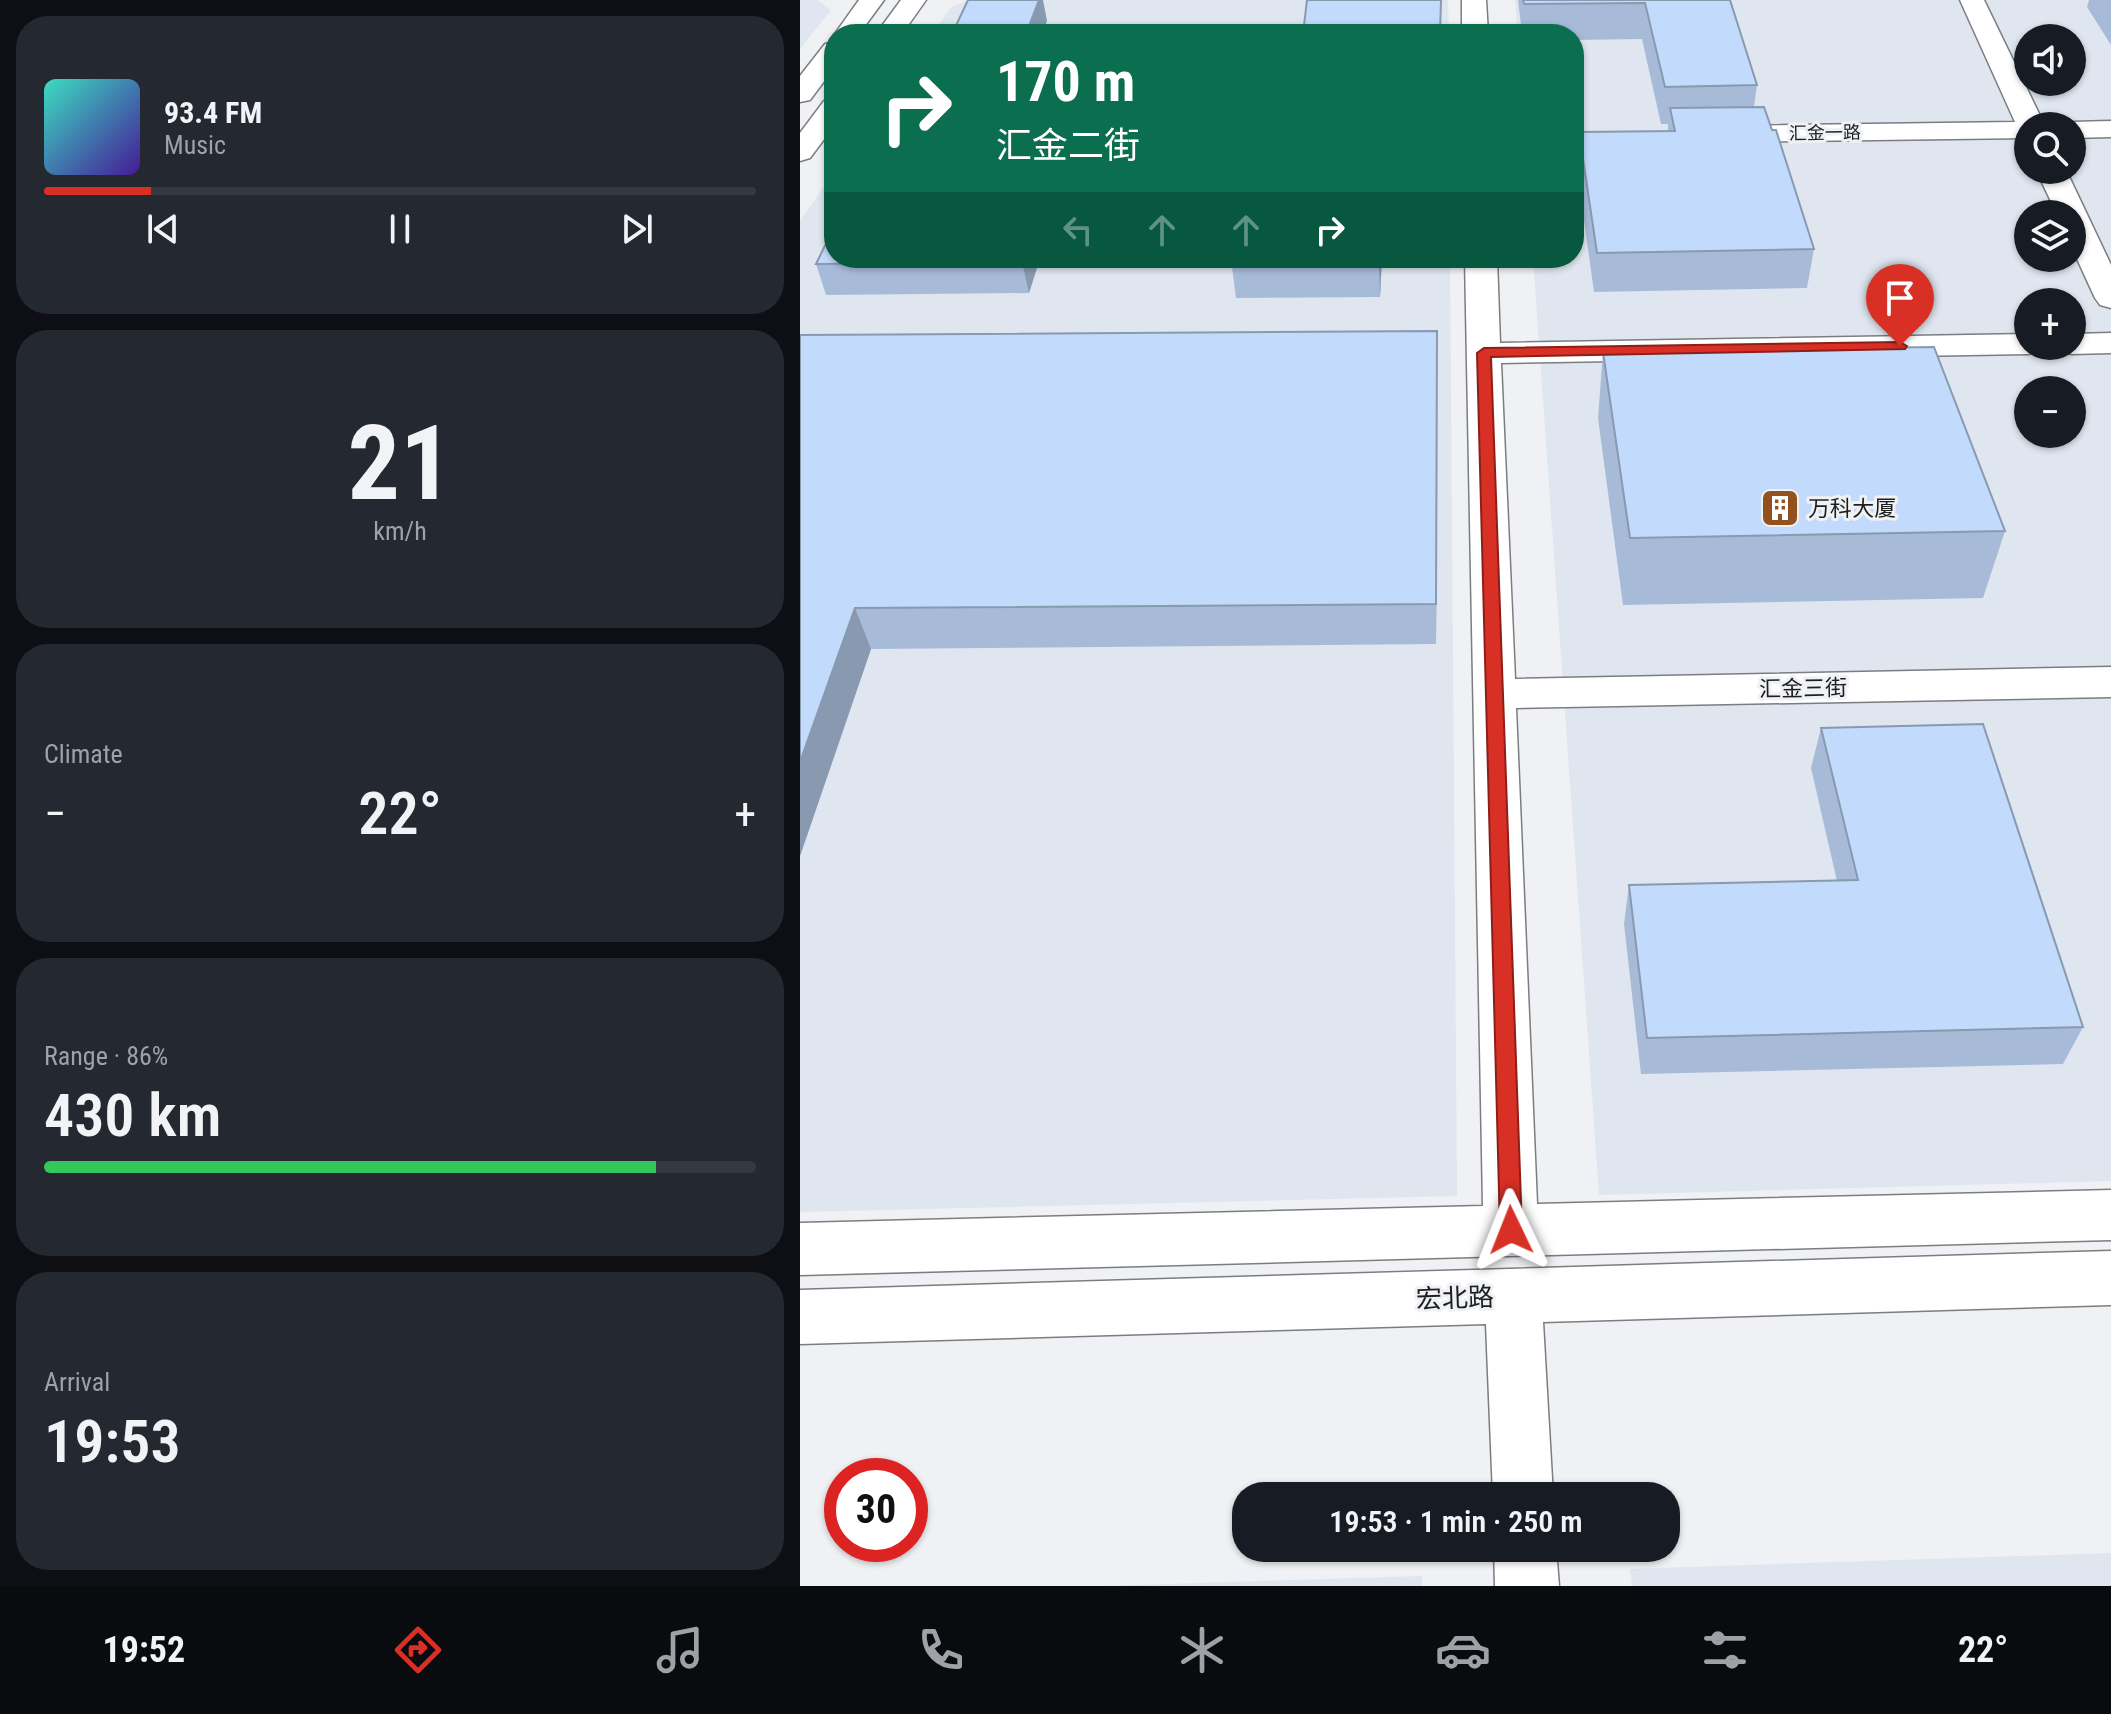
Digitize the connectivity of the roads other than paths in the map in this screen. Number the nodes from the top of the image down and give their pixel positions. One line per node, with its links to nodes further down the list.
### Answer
1 (872, 0): 5 (street)
2 (914, 0): 6 (street)
3 (1474, 0): 7 (street)
4 (1972, 0): 10 (street)
5 (854, 24)
6 (896, 24)
7 (1475, 24)
8 (824, 63): 9 (street)
9 (800, 94)
10 (2022, 112)
11 (824, 120): 16 (street)
12 (2014, 128): 15 (street, 汇金一路)
13 (2111, 129): 14 (street)
14 (2086, 130)
15 (1684, 135)
16 (800, 152)
17 (2086, 244): 19 (street)
18 (1481, 268): 23 (street)
19 (2111, 298)
20 (2111, 343): 22 (street)
21 (2014, 344): 23 (street)
22 (2086, 344)
23 (1484, 353): 25 (street)
24 (2111, 682): 25 (street, 汇金三街)
25 (1495, 694): 27 (street)
26 (2111, 1215): 27 (street)
27 (1511, 1230): 28 (street)
28 (800, 1249)
29 (2111, 1278): 30 (street, 宏北路)
30 (1513, 1296): 31 (street, 宏北路); 32 (street)
31 (800, 1317)
32 (1522, 1482)
33 (1526, 1562): 34 (street)
34 (1527, 1586)

